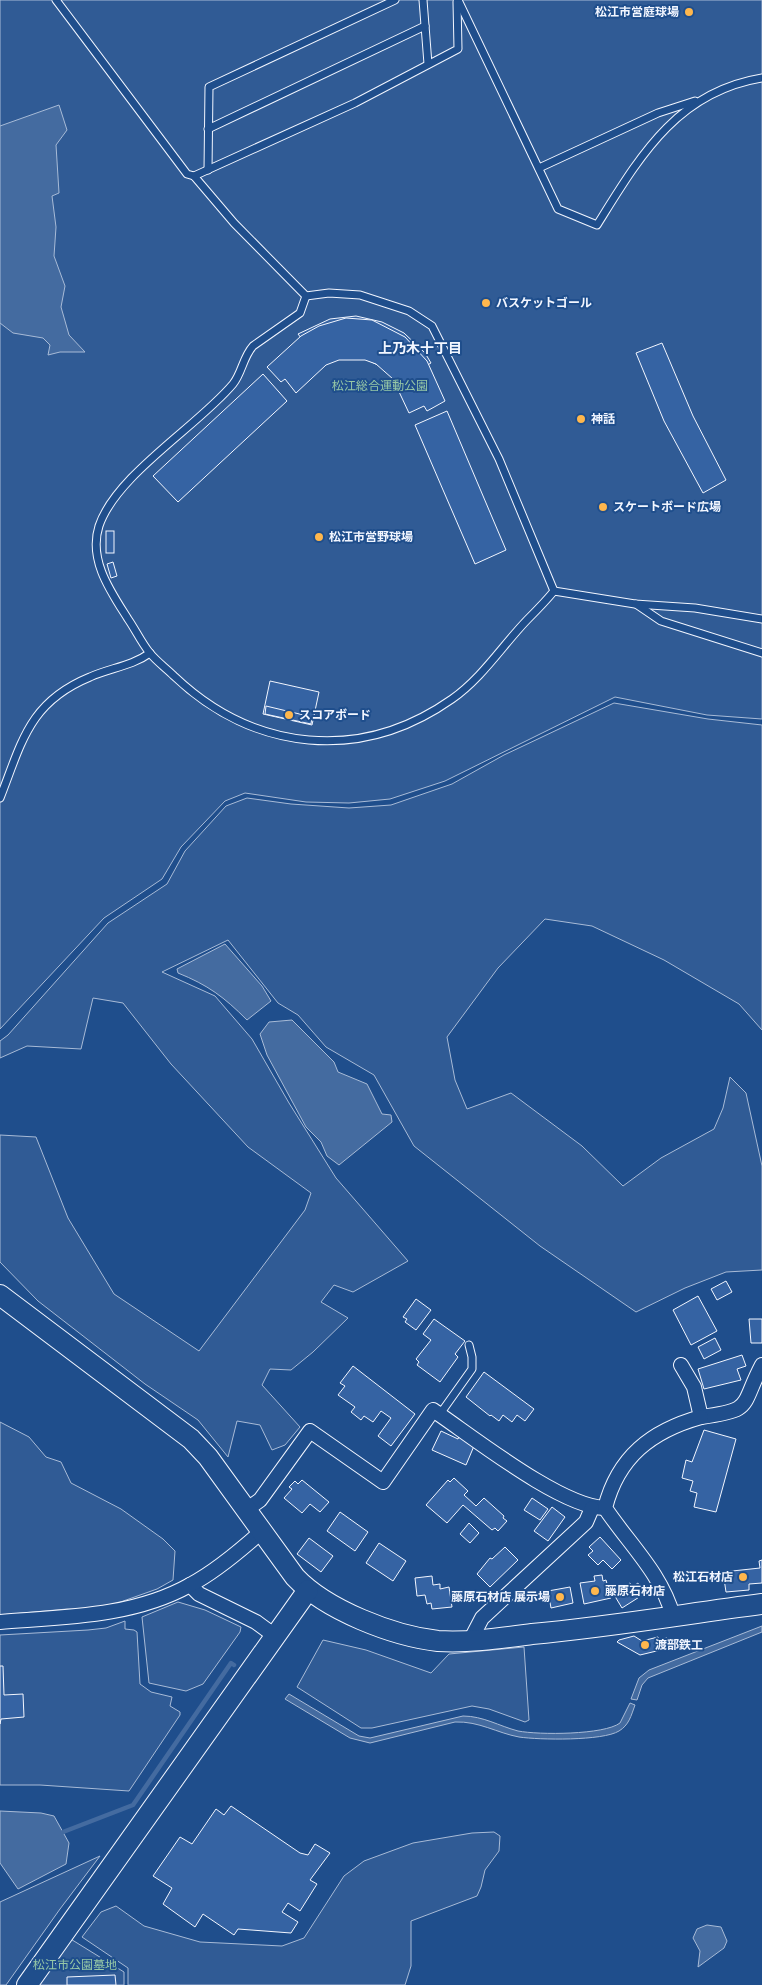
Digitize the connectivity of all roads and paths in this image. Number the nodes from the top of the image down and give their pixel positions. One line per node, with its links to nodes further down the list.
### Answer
1 (56, 0): 12 (lane)
2 (395, 0): 9 (lane)
3 (423, 0): 5 (lane)
4 (458, 0): 6 (lane); 10 (lane)
5 (426, 26): 6 (lane); 9 (lane)
6 (428, 64): 11 (lane)
7 (762, 78): 8 (lane)
8 (704, 99): 10 (lane); 10 (lane)
9 (208, 129): 11 (lane)
10 (539, 168)
11 (208, 170): 12 (lane)
12 (194, 176): 13 (lane)
13 (306, 296): 14 (lane); 17 (lane)
14 (554, 592): 15 (lane); 17 (lane)
15 (636, 604): 16 (lane); 18 (lane)
16 (762, 619)
17 (150, 653): 19 (lane)
18 (762, 653)
19 (0, 798)
20 (0, 1295): 27 (street)
21 (469, 1345): 24 (lane)
22 (762, 1365): 25 (street)
23 (681, 1366): 25 (street)
24 (440, 1414): 26 (street); 27 (street)
25 (701, 1418): 26 (street)
26 (598, 1508): 32 (street); 35 (street)
27 (246, 1510): 28 (street)
28 (261, 1532): 29 (street); 30 (street)
29 (190, 1585): 33 (street); 34 (street)
30 (308, 1590): 34 (street); 35 (street)
31 (762, 1604): 32 (street)
32 (673, 1616): 35 (street)
33 (0, 1622)
34 (276, 1636): 36 (street)
35 (470, 1641)
36 (27, 1985)

